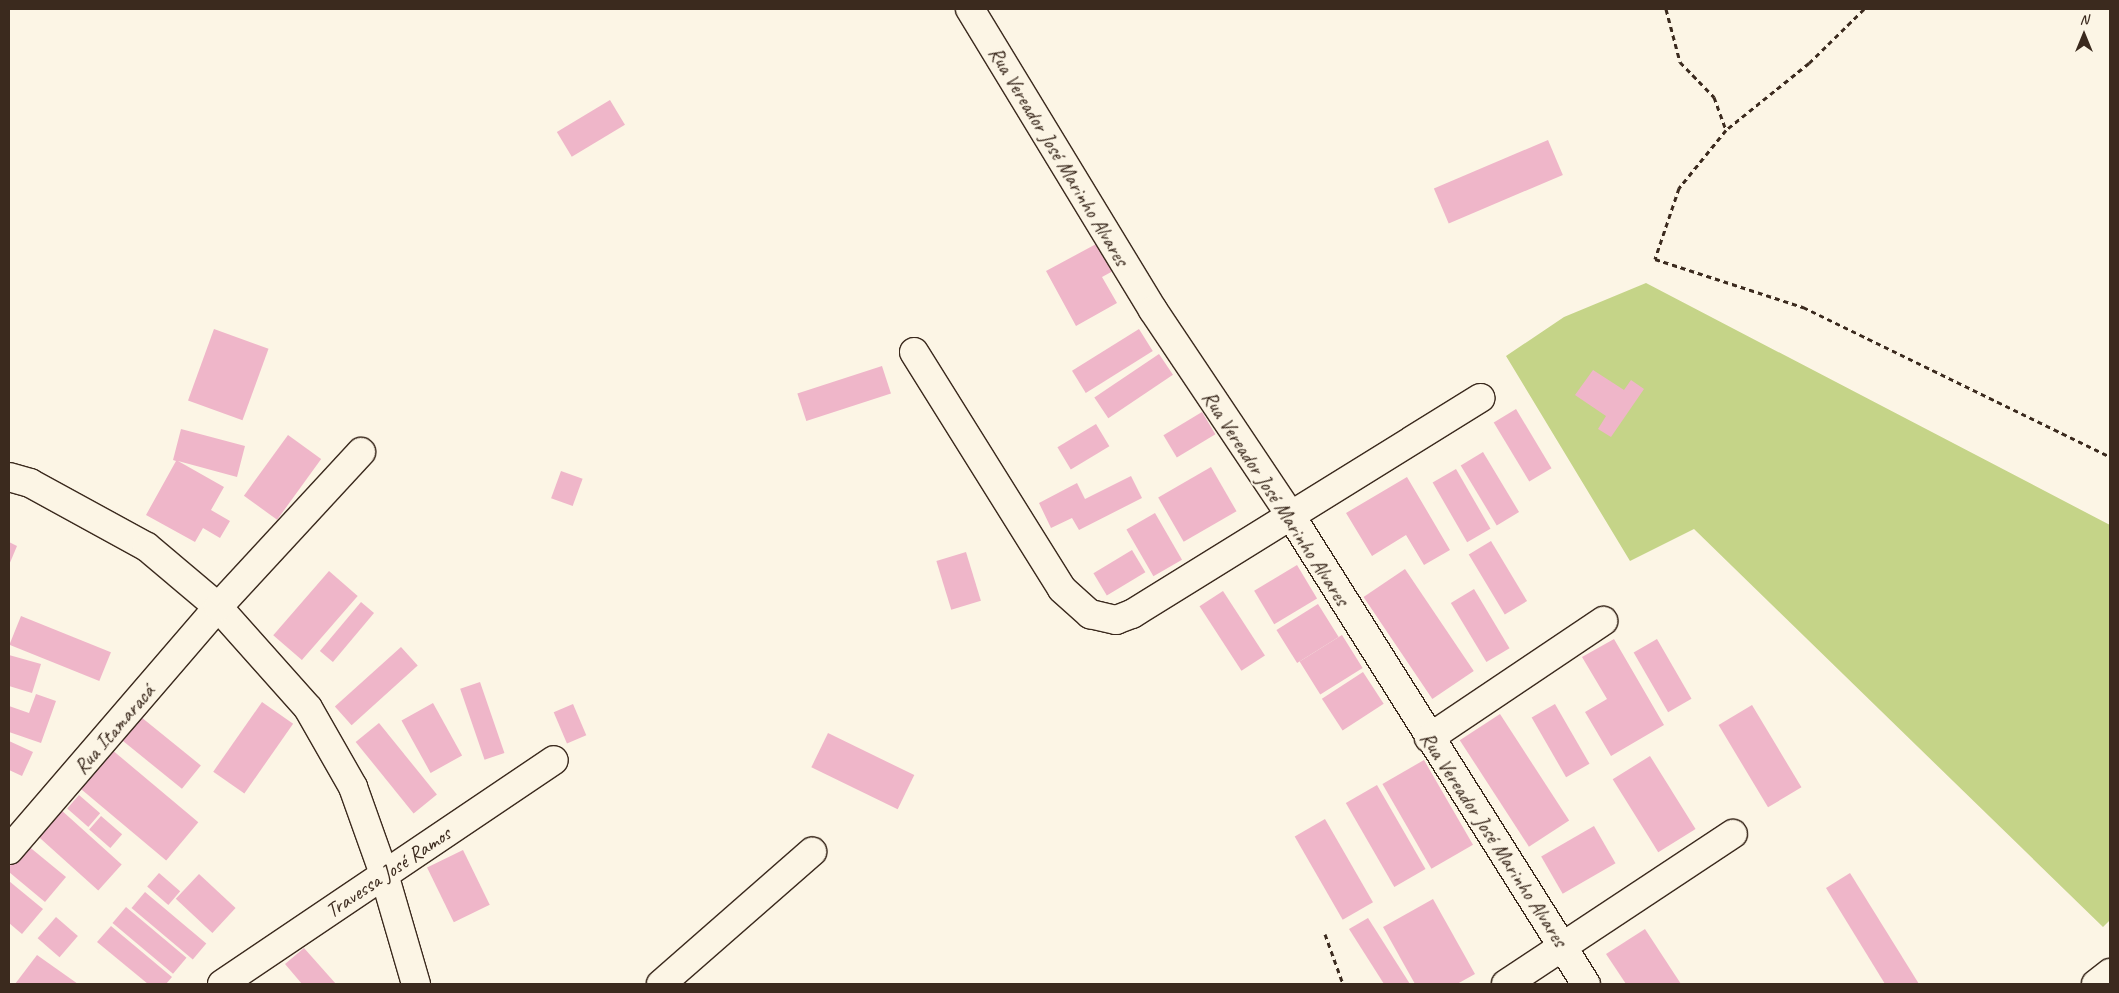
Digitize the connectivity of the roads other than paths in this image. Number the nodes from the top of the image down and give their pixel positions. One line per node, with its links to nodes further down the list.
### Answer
1 (970, 9): 6 (street, Rua Vereador José Marinho Alvares)
2 (914, 352): 6 (street)
3 (1480, 398): 6 (street)
4 (361, 452): 7 (street, Rua Itamaracá)
5 (9, 477): 7 (street)
6 (1290, 516): 9 (street, Rua Vereador José Marinho Alvares)
7 (218, 607): 12 (street, Rua Itamaracá); 14 (street)
8 (1603, 622): 9 (street)
9 (1429, 738): 15 (street, Rua Vereador José Marinho Alvares)
10 (554, 760): 14 (street, Travessa José Ramos)
11 (1733, 834): 15 (street)
12 (9, 850)
13 (812, 852): 19 (street)
14 (384, 874): 17 (street, Travessa José Ramos); 18 (street)
15 (1564, 947): 20 (street); 21 (street, Rua Vereador José Marinho Alvares)
16 (2110, 972): 22 (street)
17 (222, 984)
18 (416, 984)
19 (661, 984)
20 (1506, 984)
21 (1586, 984)
22 (2096, 984)

